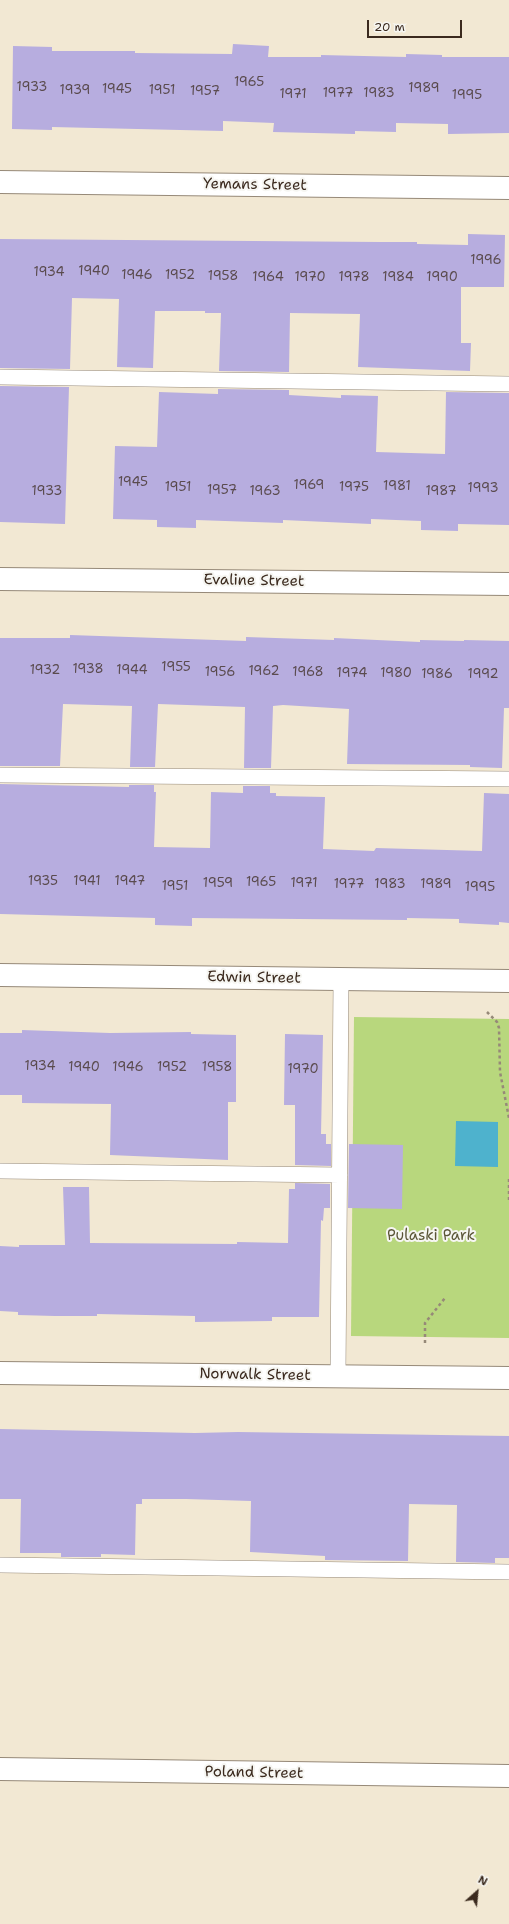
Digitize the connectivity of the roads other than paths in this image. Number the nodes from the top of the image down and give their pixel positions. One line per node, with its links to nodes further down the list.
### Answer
1 (0, 182): 2 (street, Yemans Street)
2 (509, 188)
3 (0, 377): 4 (lane)
4 (509, 384)
5 (0, 579): 6 (street, Evaline Street)
6 (509, 584)
7 (0, 775): 8 (lane)
8 (509, 779)
9 (0, 976): 10 (street, Edwin Street)
10 (341, 979): 11 (street, Edwin Street); 13 (lane)
11 (509, 981)
12 (0, 1171): 13 (lane)
13 (340, 1175): 15 (lane)
14 (0, 1373): 15 (street, Norwalk Street)
15 (338, 1376): 16 (street, Norwalk Street)
16 (509, 1378)
17 (0, 1565): 18 (lane)
18 (509, 1572)
19 (0, 1769): 20 (street, Poland Street)
20 (509, 1776)

